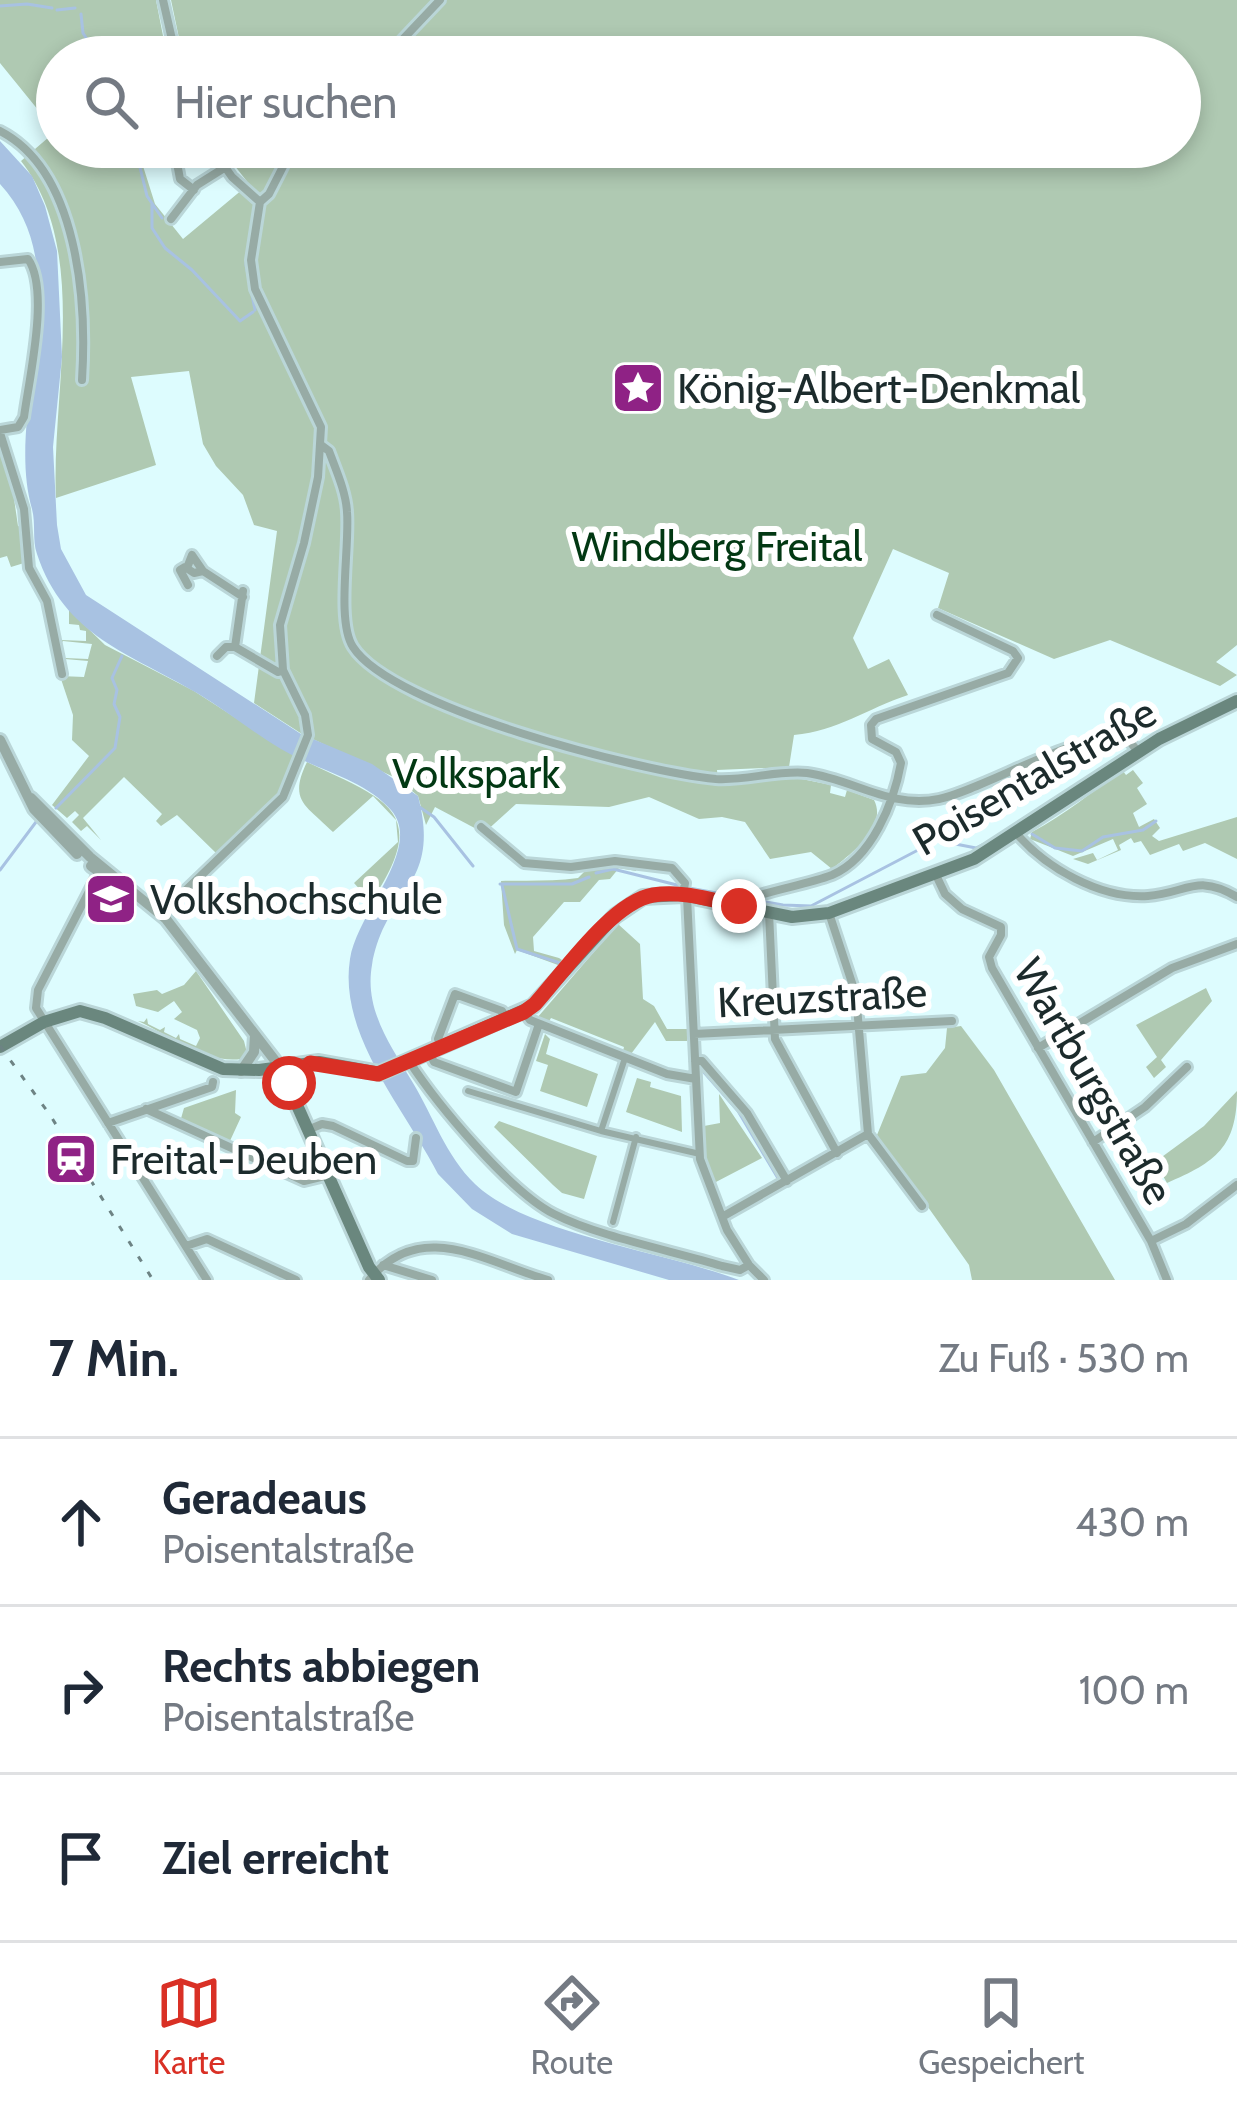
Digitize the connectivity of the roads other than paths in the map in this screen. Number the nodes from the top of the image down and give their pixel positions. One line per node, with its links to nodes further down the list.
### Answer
1 (163, 0): 3 (street)
2 (440, 0): 4 (street)
3 (171, 36)
4 (406, 36)
5 (0, 131): 6 (street)
6 (36, 158)
7 (44, 168): 15 (street)
8 (178, 168): 11 (street)
9 (224, 168): 11 (street); 12 (street)
10 (282, 168): 12 (street)
11 (194, 190): 13 (street)
12 (260, 202): 17 (street)
13 (171, 219)
14 (0, 262): 16 (street)
15 (82, 380)
16 (0, 432): 18 (street)
17 (321, 445): 23 (street); 28 (street)
18 (3, 447): 24 (street)
19 (188, 584): 21 (street)
20 (937, 615): 28 (street)
21 (236, 647): 22 (street); 23 (street)
22 (218, 656)
23 (283, 670): 38 (street)
24 (62, 674)
25 (1237, 701): 27 (main road, Poisentalstraße)
26 (0, 740): 31 (street)
27 (1138, 752): 28 (street); 30 (main road, Poisentalstraße)
28 (890, 800): 34 (street)
29 (481, 827): 33 (street)
30 (1016, 833): 32 (main road, Poisentalstraße); 35 (street)
31 (100, 869): 38 (street); 43 (street)
32 (936, 875): 37 (main road, Poisentalstraße); 50 (street, Wartburgstraße)
33 (685, 892): 36 (main road, Poisentalstraße); 40 (main road, Poisentalstraße); 48 (street)
34 (757, 896)
35 (1236, 896)
36 (769, 912): 37 (main road, Poisentalstraße); 46 (street)
37 (829, 913): 45 (street)
38 (161, 914): 47 (street)
39 (1237, 944): 50 (street)
40 (524, 1012): 41 (main road, Poisentalstraße); 44 (street)
41 (507, 1019): 51 (main road, Poisentalstraße); 51 (street)
42 (952, 1021): 45 (street, Kreuzstraße)
43 (44, 1022): 49 (main road); 58 (main road); 64 (street)
44 (539, 1024): 51 (street); 52 (street)
45 (858, 1026): 46 (street, Kreuzstraße); 67 (street)
46 (773, 1029): 48 (street, Kreuzstraße); 71 (street)
47 (255, 1032): 56 (street); 58 (street)
48 (694, 1034): 53 (street)
49 (0, 1047)
50 (1038, 1048): 70 (street, Wartburgstraße)
51 (435, 1049): 54 (main road, Poisentalstraße)
52 (625, 1058): 59 (street); 66 (street)
53 (695, 1061): 59 (street); 74 (street)
54 (406, 1062): 55 (main road, Poisentalstraße); 81 (street)
55 (310, 1063): 56 (main road, Poisentalstraße); 62 (main road)
56 (280, 1067): 58 (main road, Poisentalstraße); 62 (main road)
57 (1187, 1067): 70 (street)
58 (241, 1071)
59 (696, 1079): 72 (street)
60 (213, 1082): 63 (street)
61 (468, 1090): 66 (street)
62 (294, 1093): 65 (main road)
63 (146, 1109): 64 (street); 73 (street)
64 (108, 1123): 80 (street)
65 (310, 1130): 69 (street); 73 (main road)
66 (601, 1131): 68 (street)
67 (868, 1135): 71 (street); 76 (street)
68 (636, 1137): 72 (street); 78 (street)
69 (416, 1138)
70 (1093, 1142): 79 (street, Wartburgstraße)
71 (837, 1153): 74 (street)
72 (700, 1154): 77 (street)
73 (329, 1175): 82 (main road)
74 (788, 1181): 77 (street)
75 (1237, 1185): 79 (street)
76 (922, 1206)
77 (722, 1217): 81 (street)
78 (613, 1222)
79 (1151, 1241): 89 (street, Wartburgstraße)
80 (187, 1246): 84 (street); 85 (street)
81 (749, 1265): 88 (street)
82 (376, 1275): 83 (street); 86 (street)
83 (532, 1278): 87 (street)
84 (207, 1280)
85 (296, 1280)
86 (432, 1280)
87 (548, 1280)
88 (764, 1280)
89 (1167, 1280)

